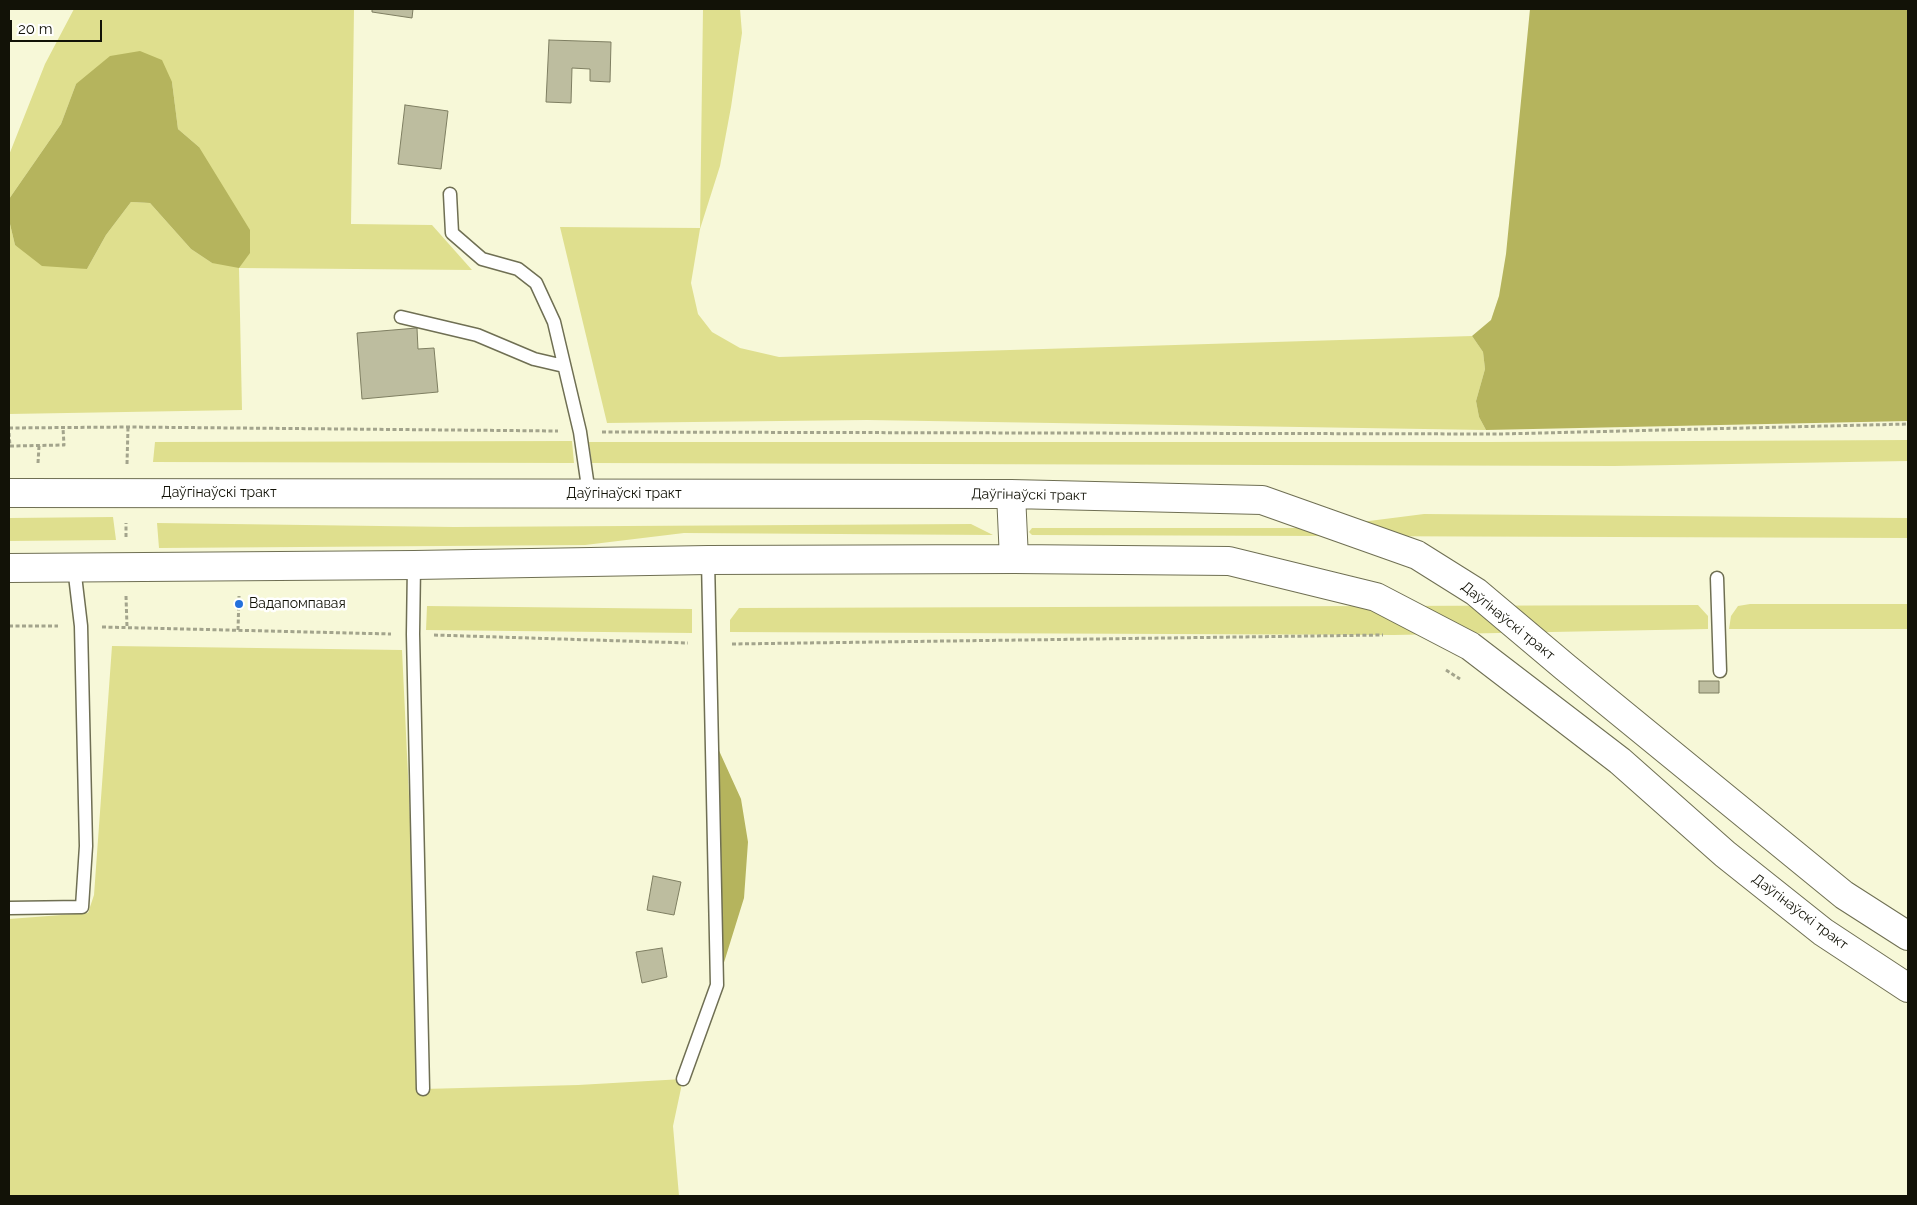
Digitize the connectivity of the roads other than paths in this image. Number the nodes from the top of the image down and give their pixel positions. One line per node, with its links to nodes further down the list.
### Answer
1 (450, 194): 3 (lane)
2 (401, 317): 3 (lane)
3 (564, 366): 5 (lane)
4 (9, 493): 5 (main road, Даўгінаўскі тракт)
5 (589, 494): 6 (main road, Даўгінаўскі тракт)
6 (1010, 494): 7 (main road); 15 (main road, Даўгінаўскі тракт)
7 (1014, 559): 8 (main road, Даўгінаўскі тракт); 16 (main road, Даўгінаўскі тракт)
8 (708, 560): 9 (main road, Даўгінаўскі тракт); 17 (lane)
9 (414, 566): 10 (main road, Даўгінаўскі тракт); 18 (lane)
10 (74, 567): 11 (main road, Даўгінаўскі тракт); 14 (lane)
11 (9, 568)
12 (1716, 578): 13 (lane)
13 (1720, 671)
14 (9, 908)
15 (1908, 936)
16 (1908, 988)
17 (683, 1079)
18 (423, 1089)

